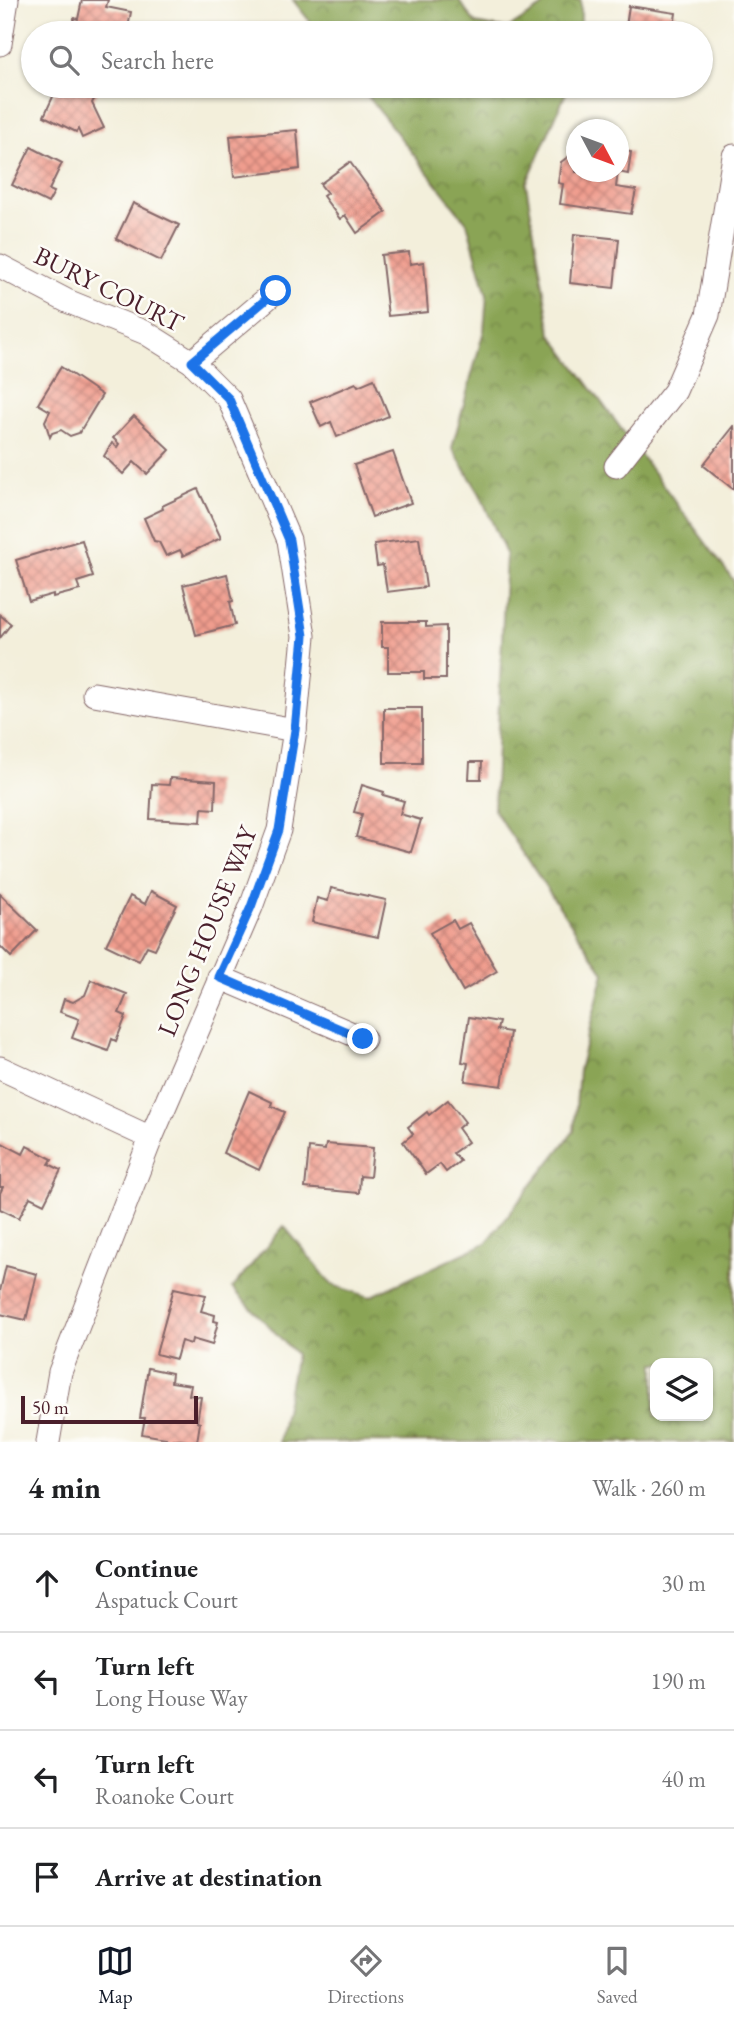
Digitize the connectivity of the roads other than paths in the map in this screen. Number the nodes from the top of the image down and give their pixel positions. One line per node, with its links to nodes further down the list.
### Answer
1 (7, 0): 2 (street)
2 (0, 44)
3 (734, 156): 4 (street)
4 (731, 198): 8 (street)
5 (0, 267): 7 (street, BURY COURT)
6 (276, 291): 7 (street)
7 (192, 362): 10 (street, LONG HOUSE WAY)
8 (616, 466)
9 (94, 694): 10 (street)
10 (295, 730): 11 (street, LONG HOUSE WAY)
11 (219, 977): 12 (street); 14 (street, LONG HOUSE WAY)
12 (363, 1039)
13 (0, 1068): 14 (street)
14 (151, 1138): 15 (street, LONG HOUSE WAY)
15 (48, 1442)

